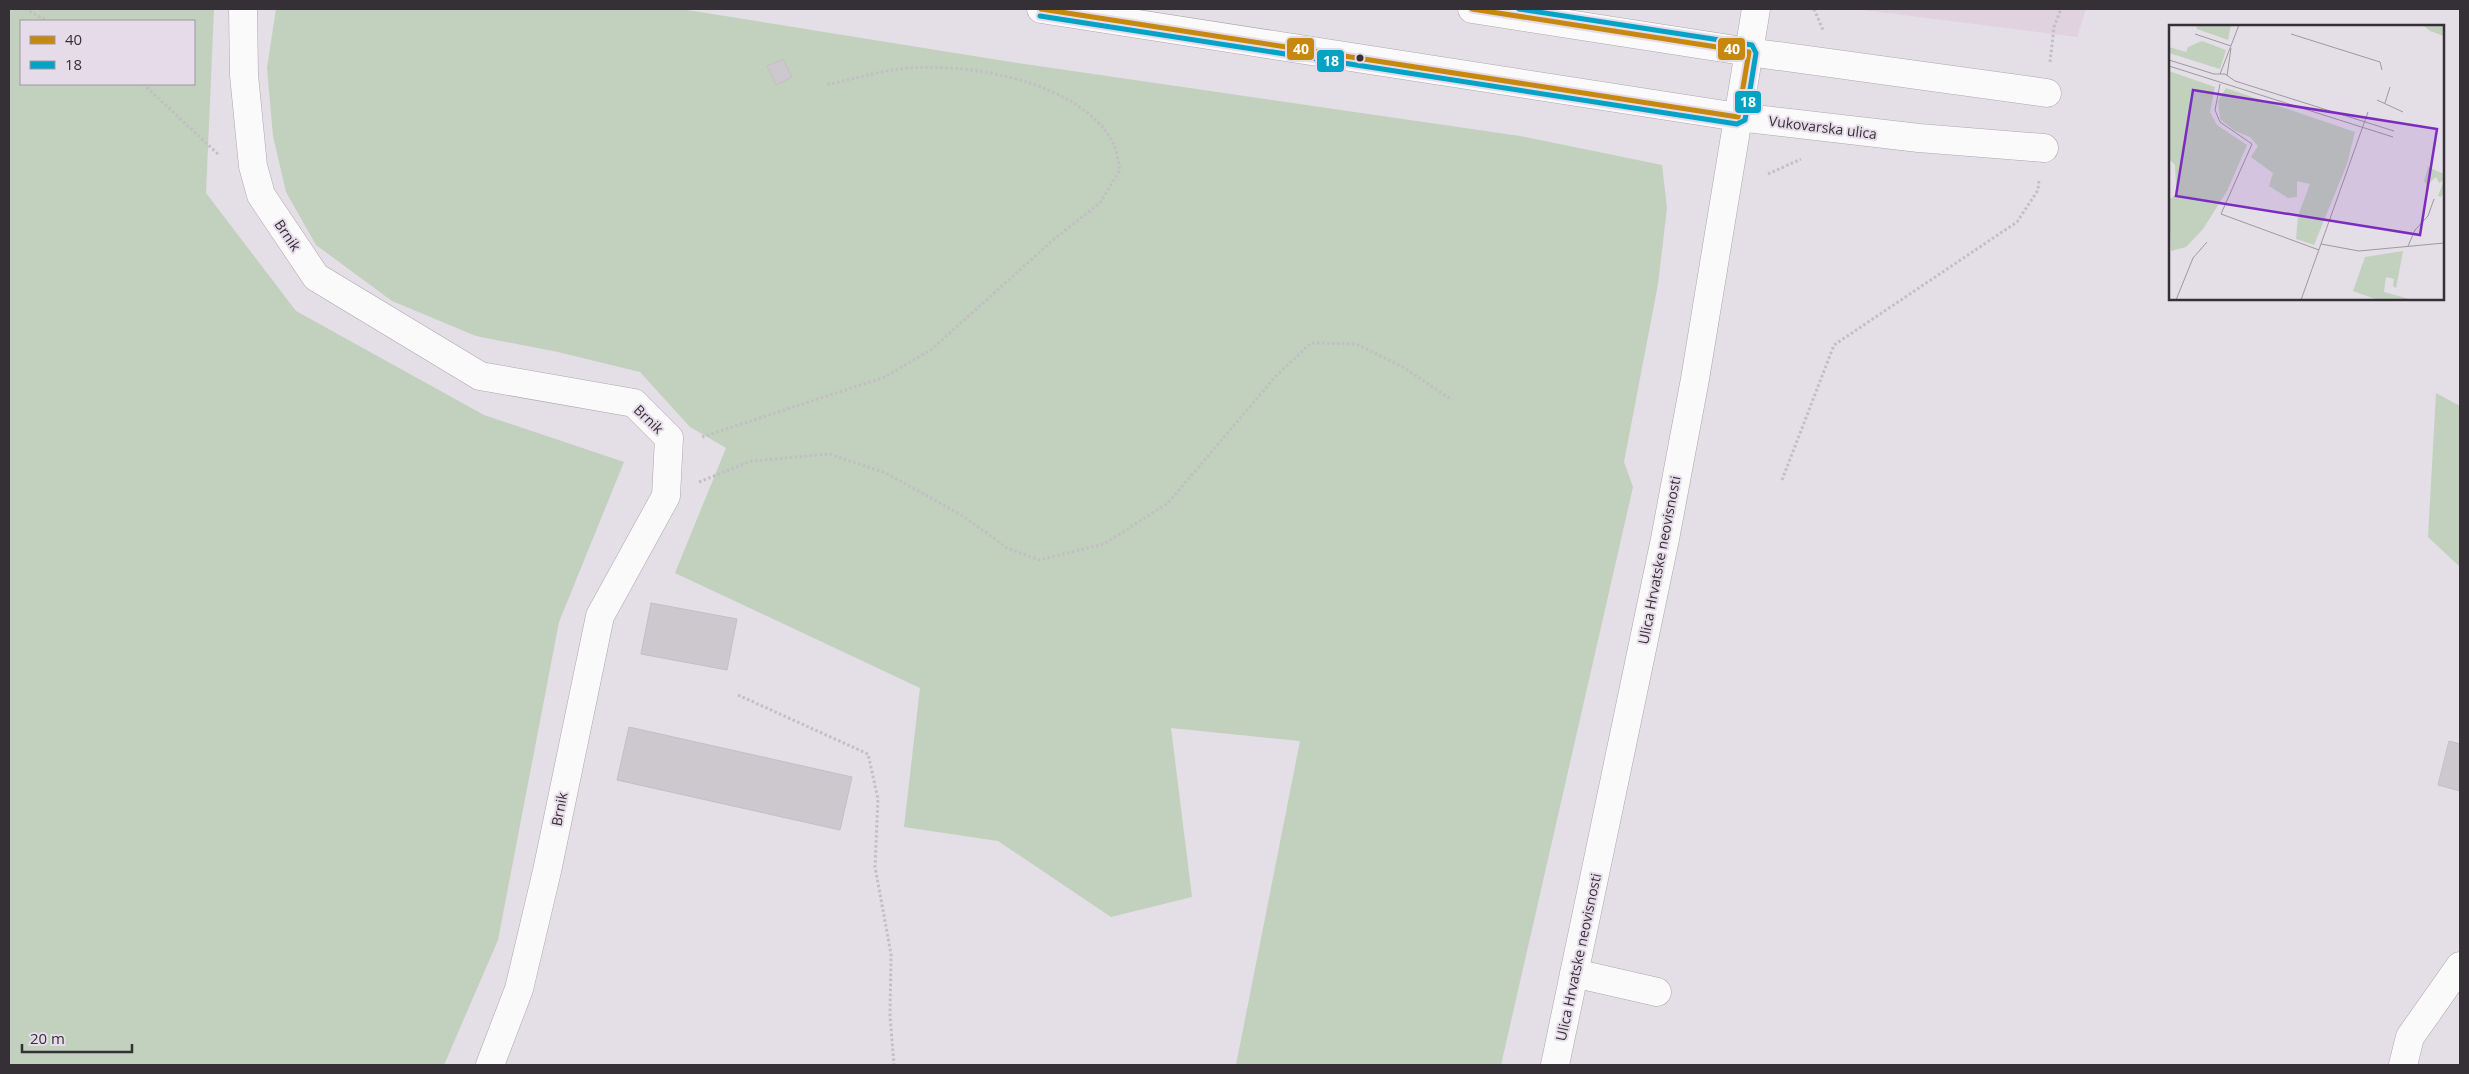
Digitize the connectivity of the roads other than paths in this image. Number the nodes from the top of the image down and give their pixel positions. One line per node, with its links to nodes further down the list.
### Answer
1 (243, 9): 12 (street, Brnik)
2 (1041, 9): 7 (street, Vukovarska ulica)
3 (1472, 9): 5 (street)
4 (1756, 9): 5 (street, Ulica Hrvatske neovisnosti)
5 (1749, 52): 6 (street); 7 (street, Ulica Hrvatske neovisnosti)
6 (2047, 93)
7 (1738, 117): 8 (street, Vukovarska ulica); 10 (street, Ulica Hrvatske neovisnosti)
8 (2044, 148)
9 (2460, 966): 14 (street)
10 (1574, 973): 11 (street); 13 (street, Ulica Hrvatske neovisnosti)
11 (1657, 992)
12 (490, 1065)
13 (1555, 1065)
14 (2403, 1065)

